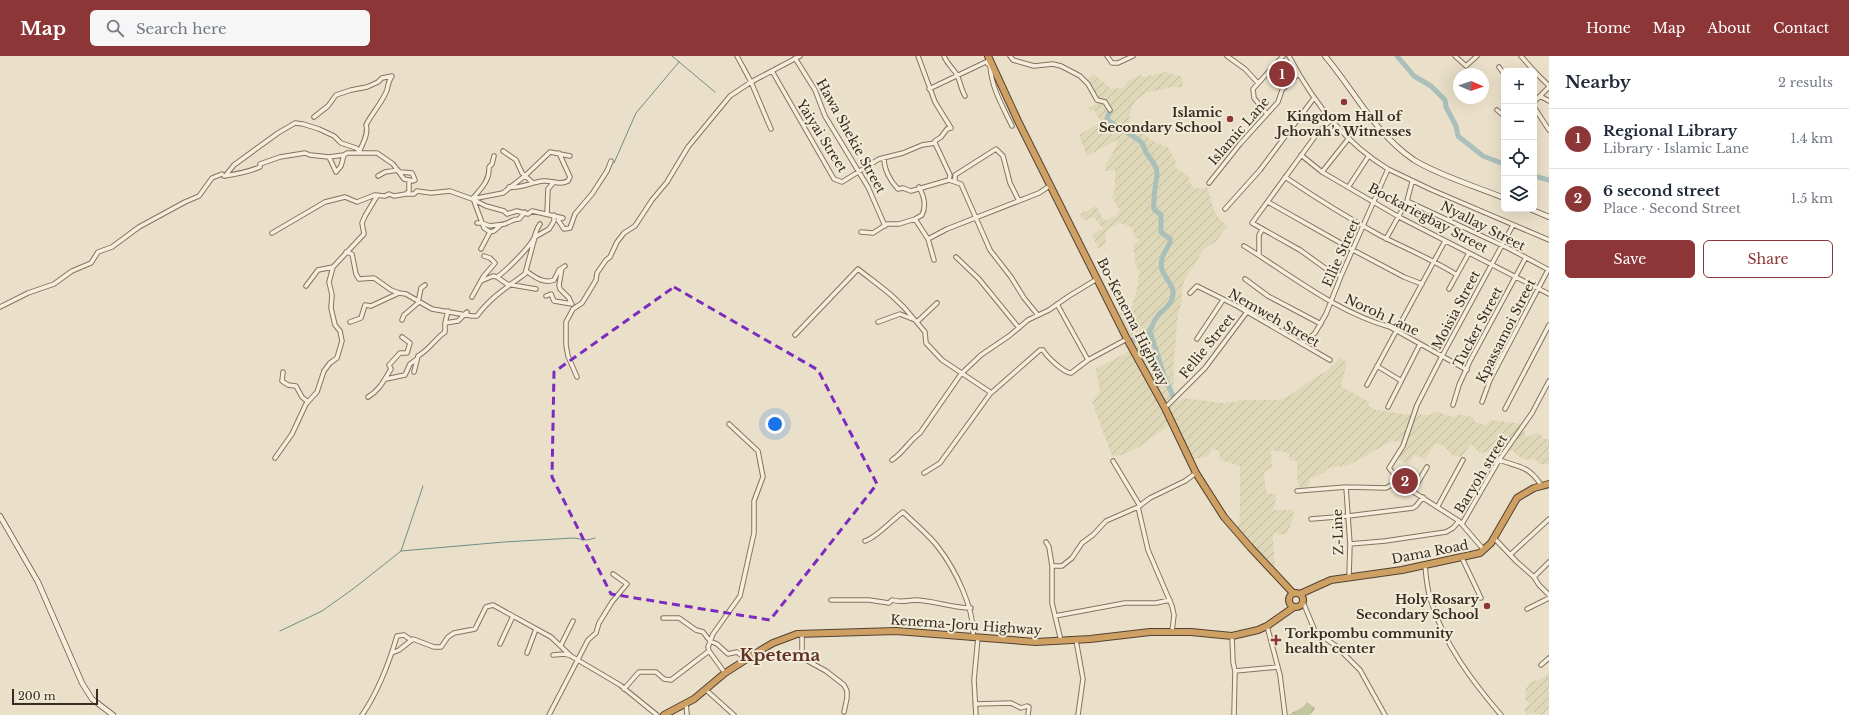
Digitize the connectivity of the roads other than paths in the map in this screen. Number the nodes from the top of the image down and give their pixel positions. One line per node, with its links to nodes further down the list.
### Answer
1 (737, 56): 24 (street)
2 (800, 56): 15 (street)
3 (918, 56): 27 (street)
4 (944, 56): 23 (street)
5 (1010, 56): 33 (street)
6 (1107, 56): 7 (street)
7 (1133, 56)
8 (1227, 56): 25 (street)
9 (1283, 56): 25 (street)
10 (1289, 56): 21 (street)
11 (1325, 56): 77 (street)
12 (1455, 56): 13 (street)
13 (1477, 56)
14 (1521, 56): 18 (street)
15 (795, 58): 20 (street); 55 (street, Hawa Shekie Street)
16 (988, 59): 23 (street); 40 (street); 71 (highway, Bo-Kenema Highway)
17 (1499, 67): 19 (street)
18 (1531, 68)
19 (1501, 70)
20 (772, 71): 24 (street); 55 (street, Yaiyai Street)
21 (1298, 74): 30 (street); 37 (street, Islamic Lane)
22 (1537, 74): 26 (street)
23 (957, 75): 27 (street); 28 (street)
24 (751, 82): 41 (street); 150 (street)
25 (1258, 83): 37 (street)
26 (1549, 87): 29 (street)
27 (929, 89): 44 (street)
28 (965, 96)
29 (1540, 96): 31 (street); 32 (street)
30 (1314, 98): 39 (street); 83 (street)
31 (1537, 99)
32 (1549, 101)
33 (1110, 110)
34 (1497, 110): 36 (street)
35 (1537, 112): 42 (street)
36 (1501, 113)
37 (1266, 114): 68 (street, Islamic Lane)
38 (314, 117): 45 (street)
39 (1331, 120): 43 (street); 48 (street)
40 (1012, 126)
41 (771, 129)
42 (1549, 130)
43 (1349, 138): 51 (street); 57 (street)
44 (935, 143): 52 (street, Yaiyai Street); 60 (street)
45 (360, 151): 47 (street); 50 (street); 56 (street)
46 (503, 151): 59 (street)
47 (344, 155): 50 (street); 50 (street)
48 (1301, 155): 57 (street, Bockariegbay Street); 63 (street)
49 (494, 156): 78 (street)
50 (329, 157)
51 (1368, 157): 54 (street); 72 (street)
52 (884, 158): 55 (street, Yaiyai Street); 74 (street)
53 (611, 161): 92 (street)
54 (1388, 169): 69 (street); 82 (street, Ellie Street)
55 (859, 170): 98 (street, Hawa Shekie Street)
56 (399, 171): 62 (street); 65 (street); 65 (street)
57 (1322, 172): 72 (street, Bockariegbay Street)
58 (222, 174): 151 (street)
59 (526, 175): 67 (street); 70 (street); 73 (street)
60 (950, 175): 61 (street); 64 (street)
61 (955, 175): 66 (street); 79 (street)
62 (378, 176)
63 (1285, 177): 81 (street); 99 (street)
64 (949, 180): 66 (street); 74 (street)
65 (409, 181): 75 (street)
66 (955, 181): 91 (street)
67 (554, 182): 70 (street); 86 (street)
68 (1209, 182)
69 (1412, 182): 80 (street); 96 (street)
70 (533, 183): 73 (street)
71 (1051, 185): 79 (street); 129 (highway, Bo-Kenema Highway)
72 (1349, 186): 82 (street, Bockariegbay Street)
73 (509, 187): 78 (street)
74 (919, 187): 90 (street)
75 (406, 194): 76 (street); 78 (street)
76 (377, 196): 103 (street); 113 (street)
77 (1501, 197)
78 (473, 199): 84 (street); 94 (street)
79 (1019, 201): 91 (street)
80 (1407, 201): 88 (street); 109 (street, Nyallay Street)
81 (1268, 202): 100 (street); 112 (street)
82 (1374, 202): 88 (street, Bockariegbay Street); 99 (street, Ellie Street)
83 (1225, 210)
84 (525, 212): 86 (street); 97 (street)
85 (1537, 212): 89 (street)
86 (547, 214): 87 (street)
87 (554, 215): 92 (street); 92 (street)
88 (1399, 217): 106 (street); 108 (street, Bockariegbay Street)
89 (1549, 217)
90 (915, 218): 98 (street); 105 (street)
91 (976, 218): 105 (street); 155 (street)
92 (559, 219): 104 (street)
93 (477, 223): 94 (street)
94 (482, 223): 97 (street); 101 (street)
95 (540, 224): 104 (street)
96 (1513, 224): 107 (street); 109 (street, Moisia Street)
97 (501, 225): 101 (street)
98 (885, 226): 102 (street)
99 (1364, 226): 106 (street); 112 (street, Ellie Street)
100 (1262, 230): 115 (street); 126 (street)
101 (490, 232): 111 (street)
102 (861, 232)
103 (272, 233)
104 (535, 237): 124 (street); 127 (street)
105 (928, 239): 119 (street)
106 (1386, 239): 120 (street)
107 (1549, 240)
108 (1445, 241): 114 (street, Bockariegbay Street); 120 (street)
109 (1502, 245): 118 (street, Nyallay Street); 121 (street, Moisia Street)
110 (1244, 246): 115 (street, Noroh Lane)
111 (481, 249)
112 (1353, 250): 126 (street, Ellie Street); 133 (street)
113 (346, 252): 122 (street); 139 (street)
114 (1469, 253): 121 (street, Bockariegbay Street); 125 (street)
115 (1259, 255): 146 (street, Noroh Lane)
116 (484, 256): 131 (street)
117 (956, 258): 163 (street)
118 (1526, 259): 123 (street, Nyallay Street); 128 (street, Tucker Street)
119 (934, 260)
120 (1434, 261): 125 (street); 133 (street)
121 (1492, 264): 128 (street, Bockariegbay Street); 171 (street, Moisia Street)
122 (333, 267): 135 (street); 187 (street)
123 (1549, 270): 138 (street, Kpassamoi Street)
124 (526, 271): 132 (street); 147 (street)
125 (1457, 275): 137 (street)
126 (1340, 276): 146 (street, Ellie Street)
127 (497, 277): 131 (street); 132 (street)
128 (1515, 277): 138 (street, Bockariegbay Street); 176 (street, Tucker Street)
129 (1098, 279): 149 (street); 167 (highway, Bo-Kenema Highway)
130 (1245, 279): 161 (street)
131 (482, 281): 142 (street)
132 (510, 283): 136 (street); 154 (street)
133 (1422, 284): 164 (street)
134 (425, 285): 145 (street)
135 (306, 286)
136 (536, 288)
137 (1449, 289)
138 (1539, 289): 141 (street, Bockariegbay Street); 188 (street, Kpassamoi Street)
139 (399, 293): 145 (street); 158 (street)
140 (1190, 293): 144 (street, Nemweh Street)
141 (1549, 294)
142 (472, 296)
143 (546, 296): 147 (street)
144 (1223, 300): 153 (street, Nemweh Street); 168 (street)
145 (419, 301): 152 (street); 156 (street)
146 (1331, 301): 161 (street, Ellie Street); 164 (street, Noroh Lane)
147 (571, 303): 150 (street)
148 (937, 303): 157 (street)
149 (1057, 304): 155 (street); 173 (street)
150 (577, 305): 180 (street)
151 (0, 307)
152 (448, 311): 154 (street); 160 (street)
153 (1247, 312): 169 (street, Nemweh Street); 191 (street, Fellie Street)
154 (465, 313): 160 (street)
155 (1037, 314): 163 (street)
156 (402, 320)
157 (915, 320): 159 (street); 165 (street); 179 (street)
158 (350, 322)
159 (878, 322)
160 (445, 323): 172 (street)
161 (1321, 324): 169 (street, Ellie Street)
162 (1549, 325): 192 (street)
163 (1019, 328): 179 (street)
164 (1396, 331): 170 (street, Noroh Lane); 175 (street)
165 (794, 335)
166 (402, 337): 181 (street)
167 (1127, 339): 173 (street); 191 (highway, Bo-Kenema Highway)
168 (1196, 339)
169 (1302, 344): 174 (street, Nemweh Street)
170 (1420, 344): 171 (street, Noroh Lane); 182 (street)
171 (1442, 356): 176 (street, Noroh Lane); 202 (street, Moisia Street)
172 (417, 359): 178 (street); 181 (street)
173 (1088, 360): 185 (street)
174 (1330, 360)
175 (1377, 366): 182 (street); 184 (street)
176 (1467, 370): 189 (street, Tucker Street)
177 (283, 372): 187 (street)
178 (414, 372)
179 (961, 374): 185 (street); 195 (street)
180 (577, 377)
181 (386, 379): 186 (street)
182 (1400, 380): 190 (street)
183 (1549, 381): 197 (street, Baryoh street)
184 (1367, 385)
185 (990, 394): 200 (street)
186 (368, 397)
187 (308, 402): 194 (street)
188 (1482, 402)
189 (1453, 405)
190 (1388, 406)
191 (1165, 408): 201 (highway, Bo-Kenema Highway)
192 (1504, 409)
193 (729, 424): 251 (street)
194 (275, 458)
195 (892, 460)
196 (1463, 460): 209 (street)
197 (1499, 460): 204 (street); 215 (street, Baryoh street)
198 (1113, 462): 210 (street)
199 (1427, 467): 207 (street)
200 (924, 473)
201 (1196, 473): 210 (street); 229 (highway, Bo-Kenema Highway)
202 (1401, 480): 205 (street); 207 (street)
203 (1549, 484): 204 (highway, Dama Road)
204 (1541, 485): 216 (highway, Dama Road)
205 (1346, 487): 206 (street); 212 (street, Z-Line)
206 (1298, 491)
207 (1413, 491): 208 (street)
208 (1423, 497): 209 (street); 212 (street)
209 (1438, 506): 215 (street)
210 (1139, 507): 225 (street); 235 (street)
211 (0, 516): 272 (street)
212 (1348, 516): 213 (street); 219 (street, Z-Line)
213 (1311, 519)
214 (1549, 519): 221 (street)
215 (1461, 523): 219 (street); 220 (street)
216 (1494, 538): 220 (highway, Dama Road); 221 (street)
217 (865, 541): 237 (street)
218 (1046, 542): 225 (street)
219 (1350, 544): 227 (street, Z-Line)
220 (1484, 550): 222 (highway, Dama Road)
221 (1511, 554): 228 (street)
222 (1462, 558): 224 (highway, Dama Road); 232 (street)
223 (1549, 562): 228 (street)
224 (1424, 565): 227 (highway, Dama Road); 285 (street)
225 (1052, 566): 240 (street)
226 (613, 574): 262 (street)
227 (1349, 577): 231 (highway, Dama Road)
228 (1534, 577): 230 (street)
229 (1291, 595): 231 (highway); 236 (highway)
230 (1549, 595)
231 (1302, 598): 236 (highway); 284 (street)
232 (1481, 598)
233 (1549, 598): 238 (street)
234 (831, 600): 237 (street)
235 (1170, 600): 240 (street); 245 (street)
236 (1292, 605): 243 (highway, Kenema-Joru Highway)
237 (970, 608): 248 (street)
238 (1526, 609)
239 (513, 616): 244 (street); 249 (street); 253 (street)
240 (1055, 616): 252 (street)
241 (663, 618): 251 (street)
242 (573, 621): 254 (street)
243 (1268, 626): 247 (highway, Kenema-Joru Highway); 264 (street)
244 (536, 629): 254 (street); 257 (street)
245 (1172, 632): 247 (highway, Kenema-Joru Highway); 250 (highway, Kenema-Joru Highway)
246 (802, 634): 248 (highway, Kenema-Joru Highway); 261 (highway, Kenema-Joru Highway); 271 (street)
247 (1232, 636): 265 (street)
248 (975, 637): 252 (highway, Kenema-Joru Highway); 270 (street)
249 (411, 640): 256 (street); 256 (street)
250 (1076, 640): 252 (highway, Kenema-Joru Highway); 281 (street)
251 (710, 641): 255 (street); 261 (street)
252 (1061, 641)
253 (500, 644)
254 (561, 645): 259 (street)
255 (709, 651): 266 (street); 267 (street)
256 (392, 653): 273 (street)
257 (527, 653)
258 (553, 654): 259 (street)
259 (571, 656): 262 (street)
260 (1549, 658): 263 (street)
261 (746, 659): 266 (highway, Kenema-Joru Highway)
262 (578, 661): 267 (street); 274 (street)
263 (1541, 665)
264 (1278, 667): 265 (street); 283 (street)
265 (1235, 671): 282 (street)
266 (724, 674): 268 (highway, Kenema-Joru Highway)
267 (624, 689): 275 (street)
268 (705, 689): 269 (highway, Kenema-Joru Highway); 278 (street)
269 (686, 703): 276 (highway, Kenema-Joru Highway); 277 (street)
270 (975, 704): 279 (street); 280 (street)
271 (844, 712)
272 (113, 715)
273 (362, 715)
274 (549, 715)
275 (657, 715)
276 (664, 715)
277 (687, 715)
278 (734, 715)
279 (976, 715)
280 (1028, 715)
281 (1078, 715)
282 (1234, 715)
283 (1285, 715)
284 (1385, 715)
285 (1502, 715)

